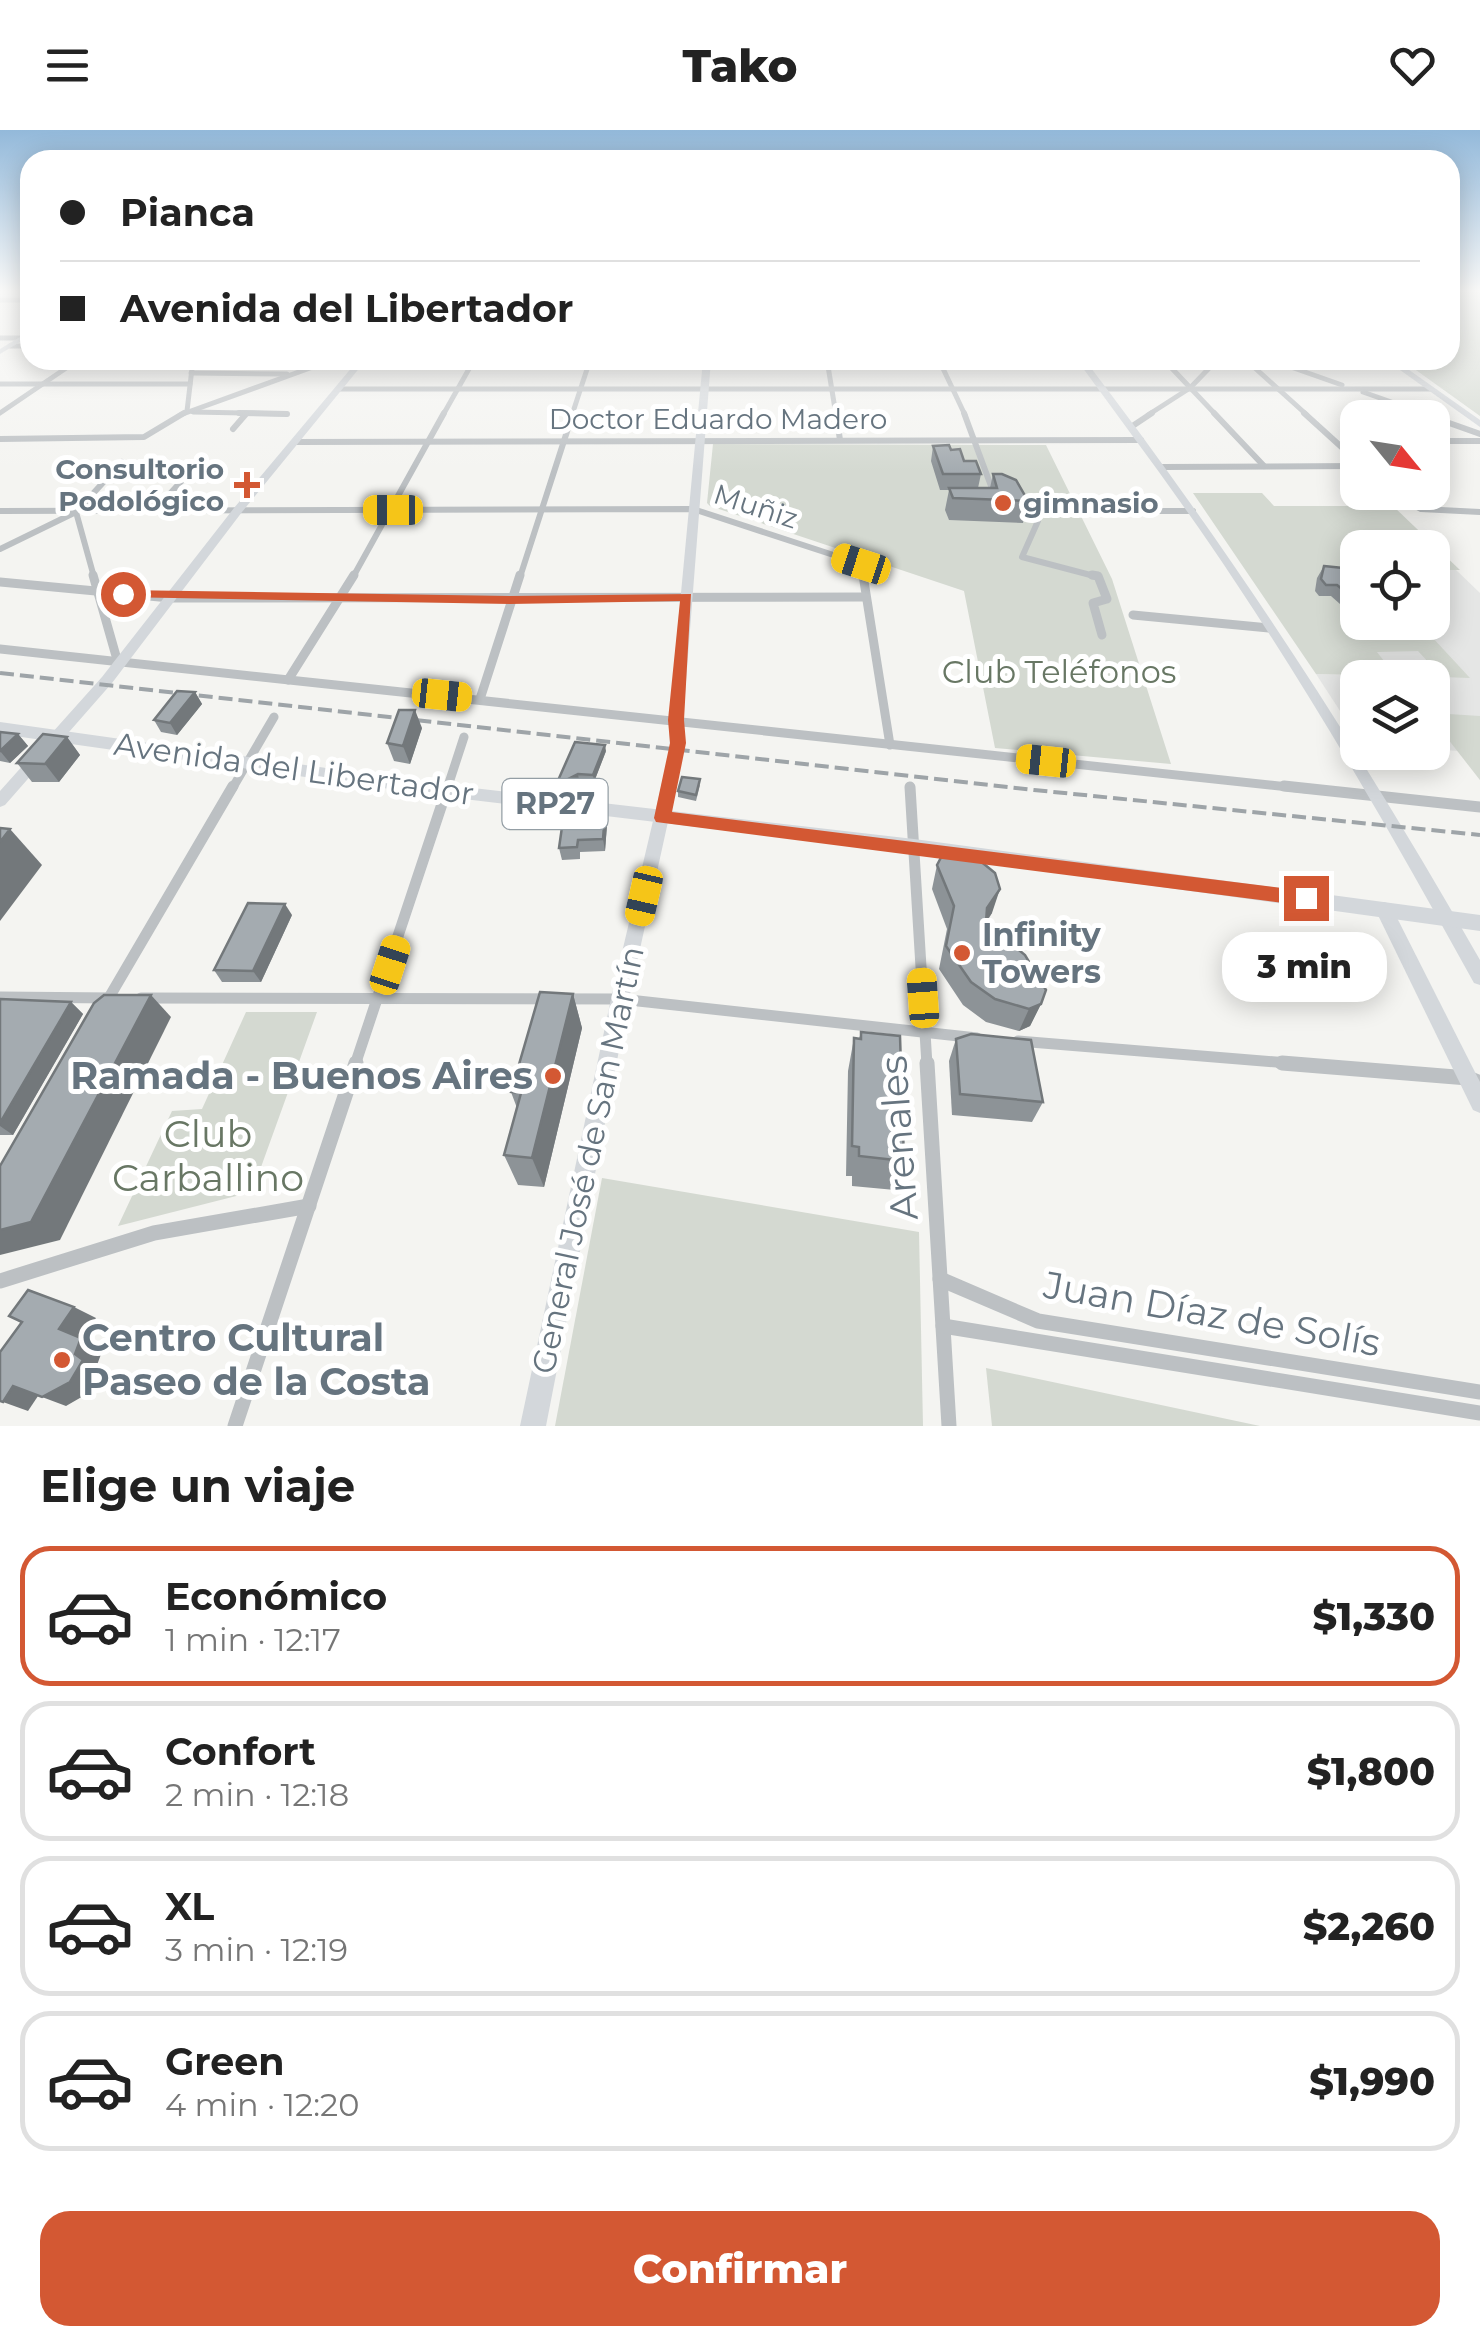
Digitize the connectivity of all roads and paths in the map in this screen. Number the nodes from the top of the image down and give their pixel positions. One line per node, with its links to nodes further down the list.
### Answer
1 (63, 370): 19 (street)
2 (192, 370): 16 (street)
3 (304, 370): 17 (street)
4 (354, 370): 21 (street)
5 (468, 370): 25 (street)
6 (587, 370): 26 (street)
7 (706, 370): 22 (street, General José de San Martín)
8 (829, 370): 27 (street)
9 (943, 370): 28 (street)
10 (1089, 370): 23 (street)
11 (1173, 370): 24 (street)
12 (1207, 370): 24 (street)
13 (1257, 370): 29 (street)
14 (1299, 370): 30 (street)
15 (1404, 370): 31 (street)
16 (192, 373): 17 (street); 20 (street)
17 (293, 374): 32 (street)
18 (0, 384): 19 (street)
19 (42, 384): 20 (street); 33 (street)
20 (190, 384): 32 (street)
21 (339, 388): 25 (street); 46 (street)
22 (705, 388): 26 (street); 27 (street); 41 (street, General José de San Martín)
23 (1103, 388): 24 (street); 28 (street); 37 (street)
24 (1190, 388): 29 (street); 37 (street); 52 (street)
25 (458, 389): 26 (street); 47 (street)
26 (581, 389): 48 (street)
27 (832, 389): 28 (street); 42 (street)
28 (952, 389): 45 (street)
29 (1278, 389): 30 (street); 49 (street)
30 (1353, 389): 31 (street); 39 (street)
31 (1430, 389): 36 (street)
32 (186, 412): 34 (street); 40 (street)
33 (0, 413)
34 (246, 414): 35 (street); 38 (street)
35 (287, 414)
36 (1480, 424)
37 (1131, 427): 43 (street)
38 (233, 429)
39 (1480, 437): 44 (street)
40 (0, 439)
41 (702, 440): 42 (street, Doctor Eduardo Madero); 48 (street, Doctor Eduardo Madero); 55 (street, General José de San Martín)
42 (840, 440): 45 (street, Doctor Eduardo Madero)
43 (1140, 440): 45 (street, Doctor Eduardo Madero); 53 (street)
44 (1450, 440)
45 (977, 441): 76 (street)
46 (295, 442): 47 (street, Doctor Eduardo Madero); 57 (street)
47 (430, 442): 48 (street, Doctor Eduardo Madero); 58 (street)
48 (563, 442): 59 (street)
49 (1340, 447)
50 (122, 462): 64 (street)
51 (1340, 464): 52 (street)
52 (1264, 466): 53 (street)
53 (1163, 468): 62 (street)
54 (188, 474): 56 (street)
55 (693, 509): 59 (street, Muñiz); 69 (street, General José de San Martín); 72 (street, Muñiz)
56 (154, 510): 57 (street, Muñiz); 64 (street, Muñiz)
57 (238, 510): 58 (street, Muñiz); 70 (street)
58 (393, 510): 59 (street, Muñiz); 71 (street)
59 (540, 510): 73 (street)
60 (1419, 510): 65 (street)
61 (1084, 511): 62 (street)
62 (1193, 511): 75 (street)
63 (0, 512): 64 (street, Muñiz)
64 (76, 512): 66 (street); 68 (street)
65 (1480, 512)
66 (0, 549)
67 (0, 582): 68 (street)
68 (97, 592): 70 (street); 78 (street)
69 (686, 597): 72 (street); 73 (street); 82 (street, General José de San Martín)
70 (170, 598): 71 (street); 78 (street)
71 (342, 598): 73 (street); 79 (street)
72 (865, 598): 86 (street)
73 (510, 600): 80 (street)
74 (1133, 615): 75 (street)
75 (1269, 628): 90 (street)
76 (1102, 635)
77 (0, 648): 78 (street)
78 (118, 662): 79 (street); 84 (street)
79 (288, 680): 80 (street)
80 (480, 699): 82 (street)
81 (274, 717): 87 (street)
82 (676, 720): 86 (street); 93 (street, General José de San Martín)
83 (0, 728): 84 (main road, Avenida del Libertador / RP27)
84 (55, 735): 87 (main road, Avenida del Libertador / RP27); 91 (street)
85 (464, 737): 89 (street)
86 (890, 745): 90 (street)
87 (246, 762): 89 (main road, Avenida del Libertador / RP27); 100 (street)
88 (910, 787): 94 (street, Arenales)
89 (447, 791): 93 (main road, Avenida del Libertador / RP27); 101 (street)
90 (1376, 795): 92 (street); 96 (street)
91 (0, 801)
92 (1480, 807)
93 (662, 818): 94 (main road, Avenida del Libertador / RP27); 102 (street, General José de San Martín)
94 (914, 846): 95 (main road, Avenida del Libertador / RP27); 104 (street, Arenales)
95 (1384, 909): 96 (main road, Avenida del Libertador / RP27); 105 (street)
96 (1448, 918): 97 (main road, Avenida del Libertador / RP27); 98 (street)
97 (1480, 923)
98 (1480, 977)
99 (0, 997): 100 (street)
100 (109, 998): 101 (street); 103 (street)
101 (380, 998): 102 (street); 107 (street)
102 (620, 999): 104 (street); 114 (street, General José de San Martín)
103 (99, 1015)
104 (925, 1034): 105 (street); 108 (street, Arenales)
105 (1476, 1083): 106 (street)
106 (1480, 1103)
107 (309, 1206): 109 (street); 113 (street)
108 (940, 1279): 110 (street, Arenales); 111 (street, Juan Díaz de Solís)
109 (0, 1282)
110 (943, 1326): 112 (street, Juan Díaz de Solís); 115 (street, Arenales)
111 (1480, 1392)
112 (1480, 1414)
113 (235, 1426)
114 (533, 1426)
115 (949, 1426)

